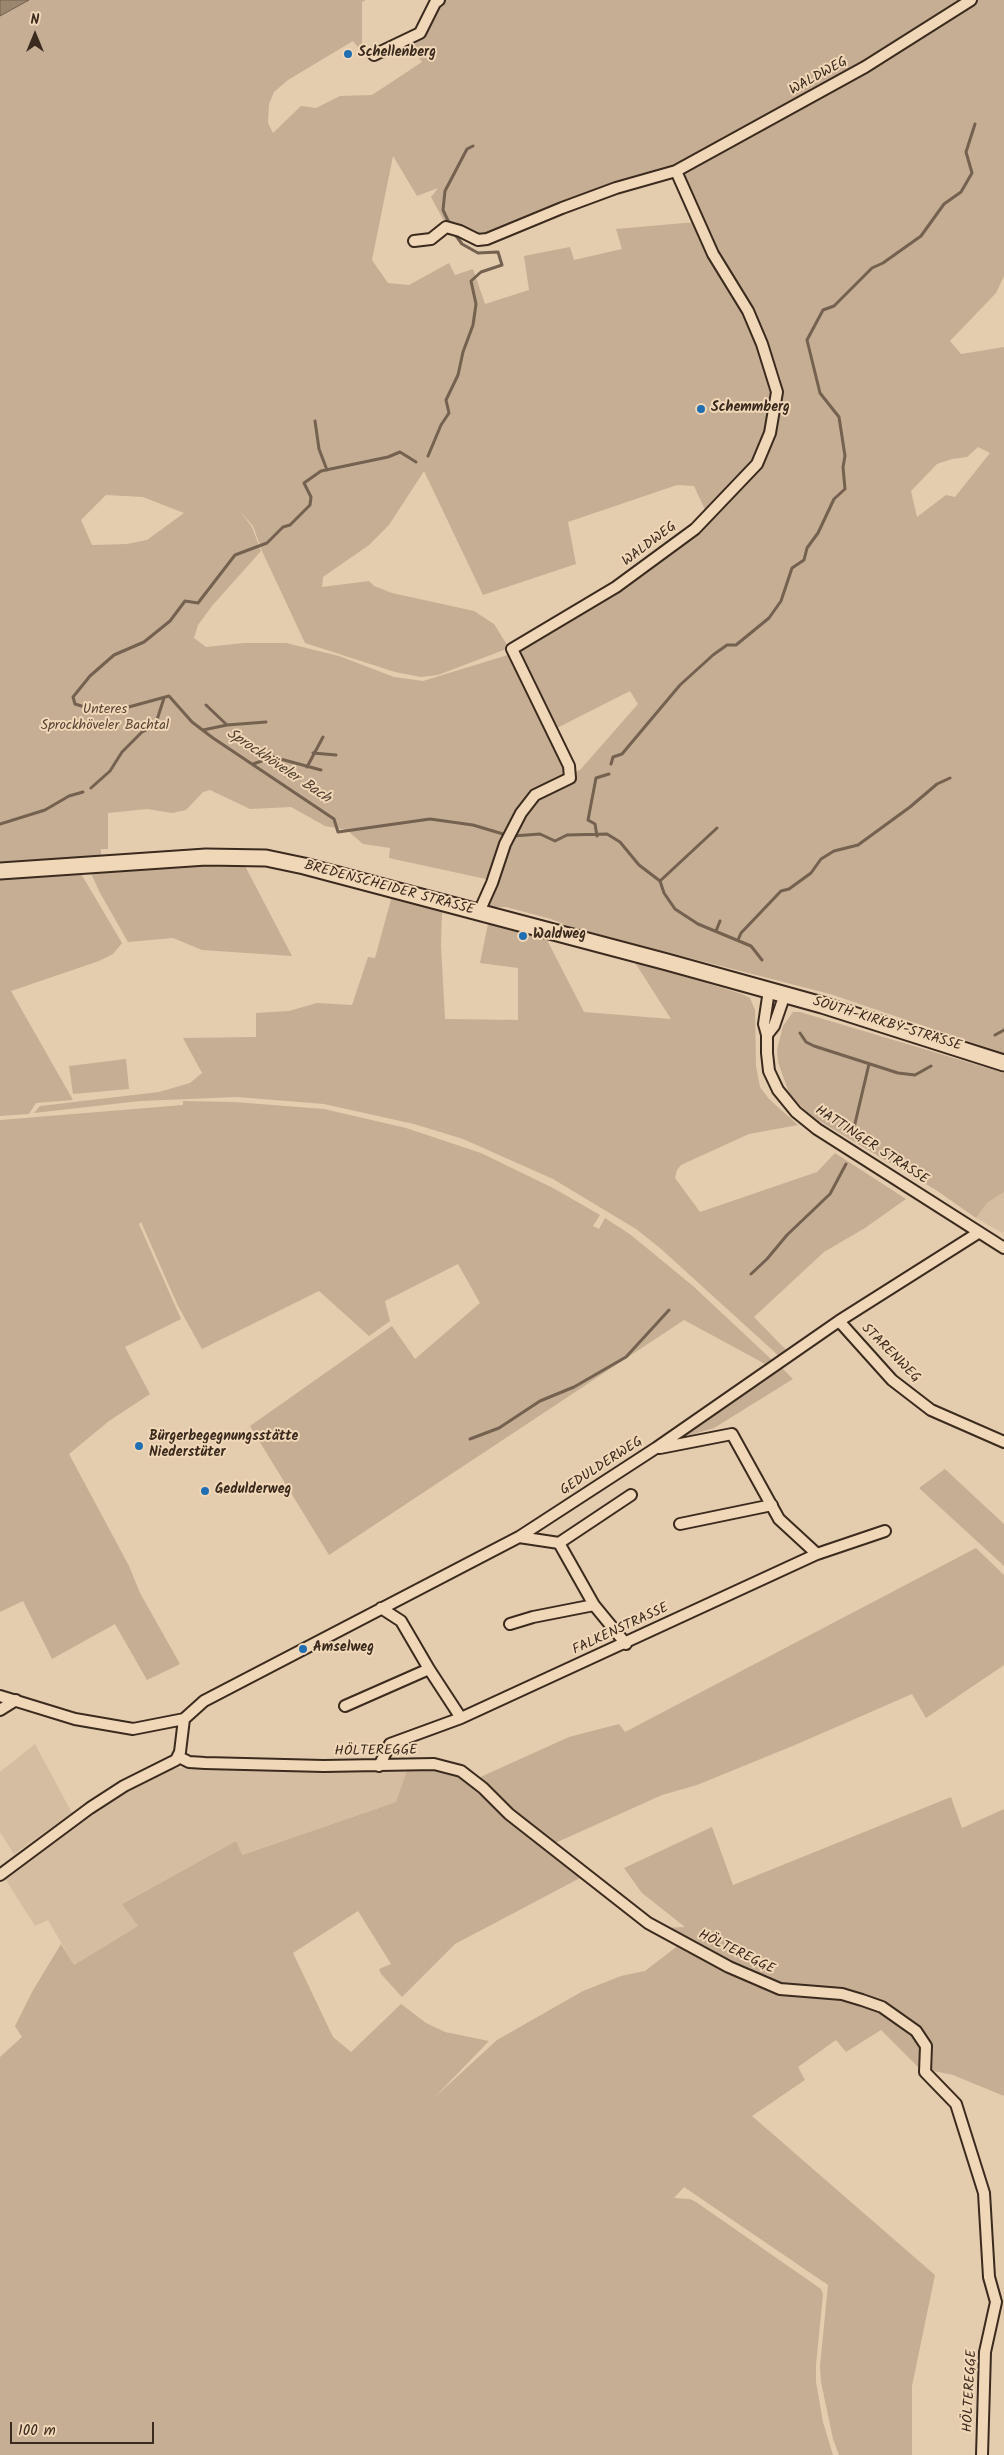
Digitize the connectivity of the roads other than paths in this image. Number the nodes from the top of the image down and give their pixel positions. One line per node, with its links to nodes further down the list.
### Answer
1 (439, 0): 3 (street)
2 (971, 0): 4 (street, WALDWEG)
3 (374, 55)
4 (676, 171): 5 (street, WALDWEG); 7 (street, WALDWEG)
5 (414, 240)
6 (0, 871): 7 (main road, BREDENSCHEIDER STRASSE)
7 (479, 912): 8 (main road, BREDENSCHEIDER STRASSE)
8 (769, 990): 9 (main road, SOUTH-KIRKBY-STRASSE); 10 (street, HATTINGER STRASSE)
9 (785, 994): 10 (street, HATTINGER STRASSE); 11 (main road, SOUTH-KIRKBY-STRASSE)
10 (767, 1035): 12 (street, HATTINGER STRASSE)
11 (1004, 1063)
12 (978, 1233): 13 (street, HATTINGER STRASSE); 14 (street, GEDULDERWEG)
13 (1004, 1248)
14 (839, 1321): 15 (street, STARENWEG); 16 (street, GEDULDERWEG)
15 (1004, 1442)
16 (656, 1448): 18 (street); 21 (street, GEDULDERWEG)
17 (631, 1495): 22 (street)
18 (772, 1505): 19 (street); 23 (street)
19 (680, 1524)
20 (885, 1531): 23 (street, FALKENSTRASSE)
21 (519, 1537): 22 (street); 25 (street, GEDULDERWEG)
22 (559, 1543): 24 (street)
23 (817, 1554): 27 (street, FALKENSTRASSE)
24 (594, 1605): 26 (street); 27 (street)
25 (381, 1608): 28 (street); 34 (street, GEDULDERWEG)
26 (510, 1624)
27 (626, 1644): 33 (street, FALKENSTRASSE)
28 (429, 1669): 31 (street); 33 (street)
29 (0, 1696): 30 (street)
30 (16, 1700): 32 (street); 34 (street)
31 (345, 1706)
32 (0, 1710)
33 (461, 1718): 36 (street, FALKENSTRASSE)
34 (184, 1719): 35 (street)
35 (179, 1757): 36 (street, HÖLTEREGGE); 37 (street)
36 (378, 1766): 38 (street, HÖLTEREGGE)
37 (0, 1875)
38 (982, 2455)

